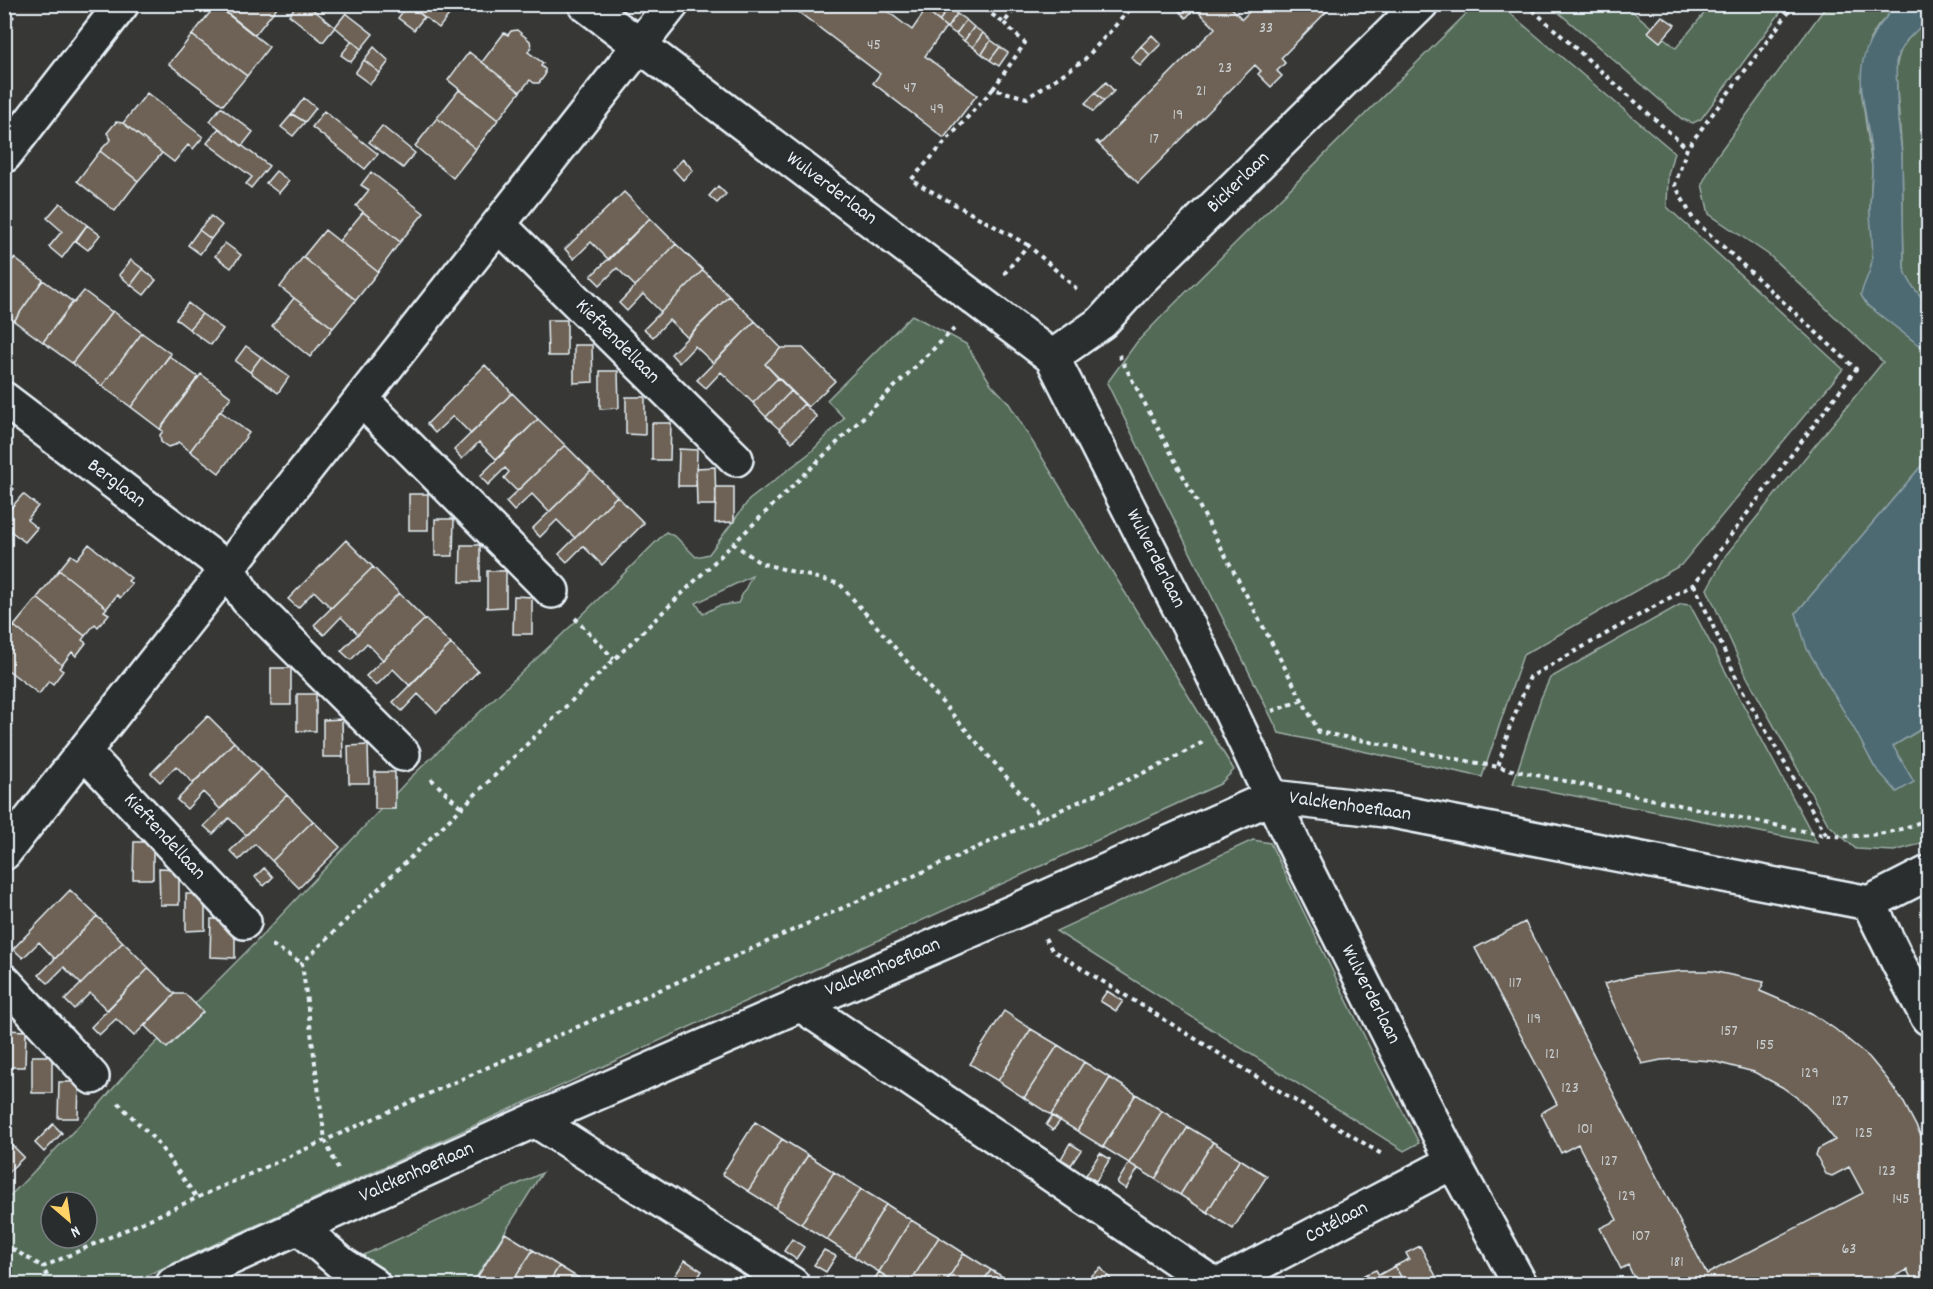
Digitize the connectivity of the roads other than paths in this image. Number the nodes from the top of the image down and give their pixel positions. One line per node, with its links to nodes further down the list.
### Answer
1 (122, 4): 6 (street)
2 (585, 4): 5 (street, Wulverderlaan)
3 (672, 4): 5 (street)
4 (1421, 4): 8 (street, Bickerlaan)
5 (640, 45): 7 (street); 8 (street, Wulverderlaan)
6 (4, 156)
7 (499, 225): 10 (street); 11 (street, Kieftendellaan)
8 (1052, 357): 16 (street, Wulverderlaan)
9 (4, 399): 12 (street, Berglaan)
10 (361, 399): 12 (street); 13 (street)
11 (736, 459)
12 (228, 569): 14 (street); 15 (street)
13 (549, 588)
14 (84, 752): 17 (street); 20 (street, Kieftendellaan)
15 (403, 754)
16 (1272, 797): 19 (street, Valckenhoeflaan); 22 (street, Valckenhoeflaan); 26 (street, Wulverderlaan)
17 (4, 853)
18 (1929, 873): 19 (street)
19 (1869, 903): 23 (street)
20 (244, 922)
21 (4, 981): 24 (street)
22 (800, 1004): 25 (street, Valckenhoeflaan); 31 (street, Valckenhoeflaan)
23 (1929, 1018)
24 (92, 1077)
25 (535, 1120): 27 (street, Valckenhoeflaan); 30 (street)
26 (1453, 1162): 32 (street, Cotélaan); 33 (street, Wulverderlaan)
27 (299, 1227): 28 (street, Valckenhoeflaan); 29 (street)
28 (173, 1284)
29 (373, 1284)
30 (792, 1284)
31 (1213, 1284)
32 (1220, 1284)
33 (1520, 1284)

